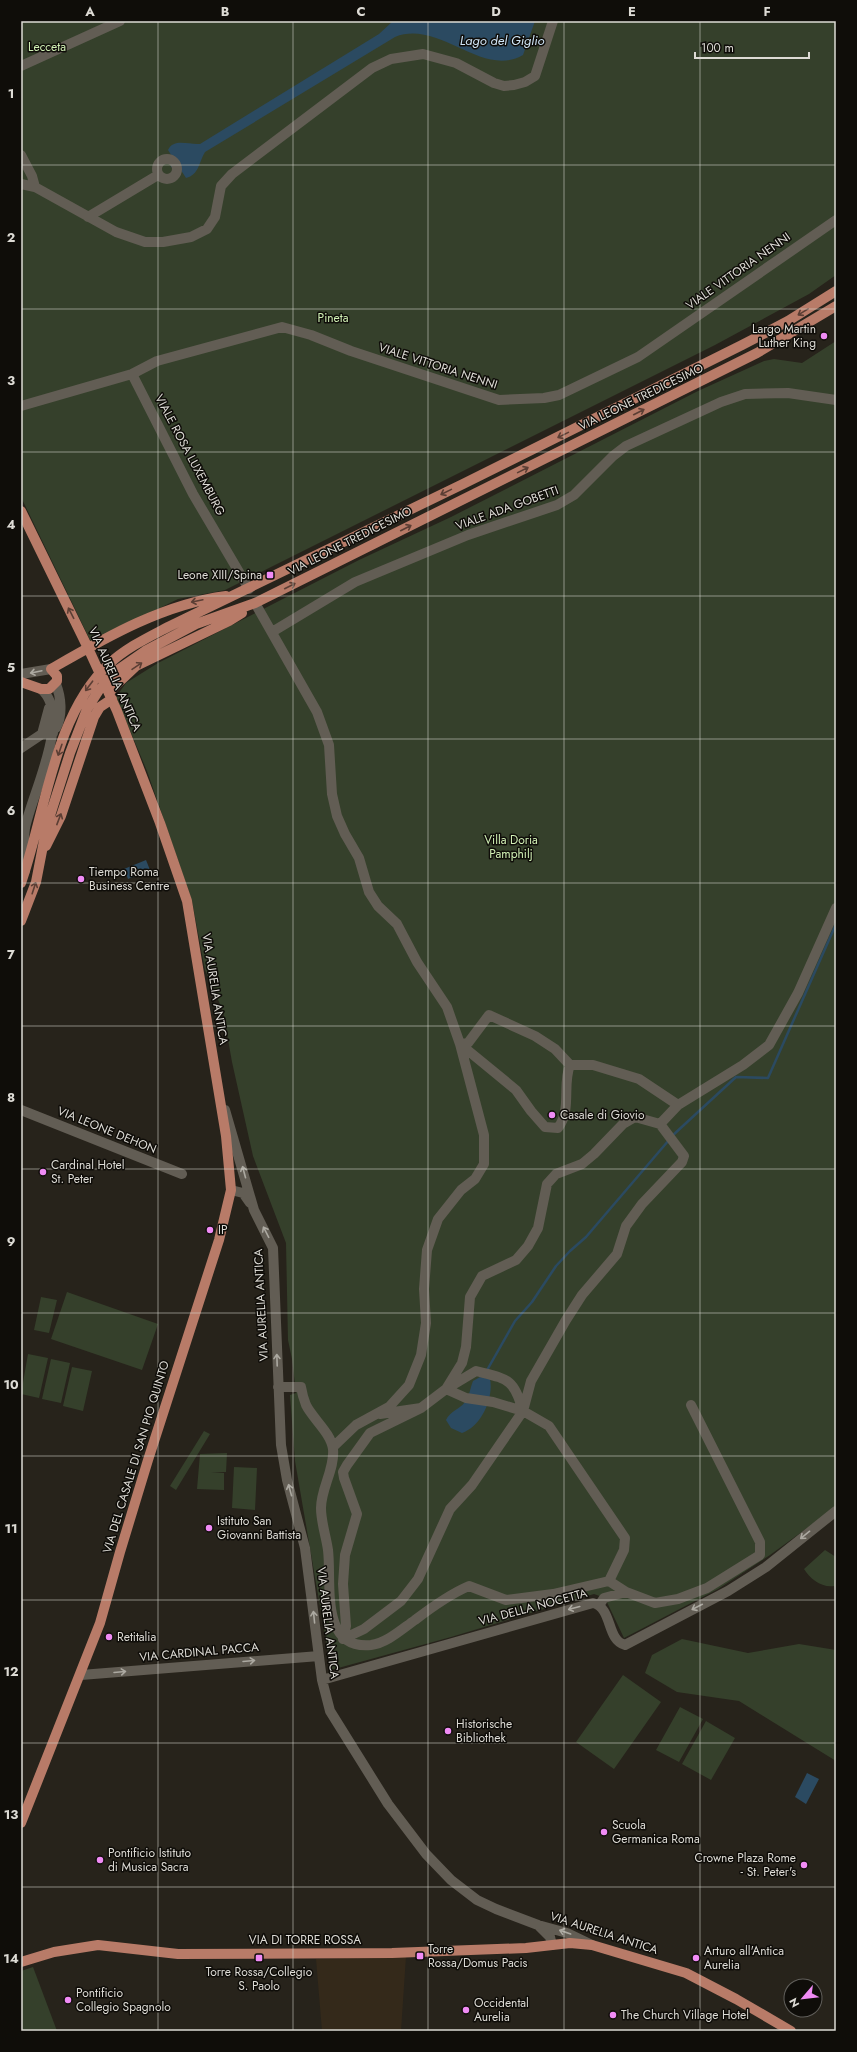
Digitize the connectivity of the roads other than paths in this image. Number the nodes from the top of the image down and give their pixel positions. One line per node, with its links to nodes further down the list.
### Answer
1 (120, 21): 3 (street)
2 (553, 21): 8 (street)
3 (21, 66)
4 (21, 155): 7 (street)
5 (155, 177): 8 (street)
6 (21, 184): 7 (street)
7 (34, 187): 8 (street)
8 (88, 217)
9 (836, 220): 12 (street, VIALE VITTORIA NENNI)
10 (836, 291): 16 (main road, VIA LEONE TREDICESIMO, one-way to 16)
11 (836, 306): 18 (main road, VIA LEONE TREDICESIMO, one-way to 11)
12 (132, 374): 14 (street, VIALE VITTORIA NENNI); 16 (street, VIALE ROSA LUXEMBURG)
13 (836, 400): 19 (street, VIALE ADA GOBETTI)
14 (21, 406)
15 (21, 511): 21 (main road, VIA AURELIA ANTICA, one-way to 15)
16 (249, 589): 17 (main road, VIA LEONE TREDICESIMO)
17 (235, 595): 20 (main road, VIA LEONE TREDICESIMO); 21 (main road, one-way to 21)
18 (255, 604): 19 (street); 20 (main road, VIA LEONE TREDICESIMO); 27 (main road, one-way to 18)
19 (272, 632): 37 (street)
20 (142, 646): 32 (main road, VIA LEONE TREDICESIMO); 33 (main road, VIA LEONE TREDICESIMO, one-way to 33)
21 (88, 648): 22 (main road); 27 (main road, VIA AURELIA ANTICA)
22 (51, 669): 23 (street, one-way to 23); 25 (main road)
23 (21, 674)
24 (21, 682): 26 (main road)
25 (56, 684): 26 (main road); 29 (street)
26 (41, 689): 28 (street)
27 (110, 696): 32 (main road, one-way to 27); 39 (main road, VIA AURELIA ANTICA)
28 (51, 700): 29 (street); 30 (street)
29 (53, 732): 30 (street); 33 (street)
30 (42, 734): 31 (street)
31 (21, 748)
32 (42, 853): 36 (main road, VIA LEONE TREDICESIMO, one-way to 32)
33 (25, 871): 34 (main road, VIA LEONE TREDICESIMO)
34 (21, 883)
35 (836, 908): 40 (street)
36 (21, 921)
37 (460, 1044): 38 (street); 38 (street); 51 (street)
38 (570, 1065): 40 (street)
39 (218, 1090): 44 (main road, VIA DEL CASALE DI SAN PIO QUINTO); 45 (street, VIA AURELIA ANTICA, one-way to 39)
40 (678, 1105): 42 (street)
41 (21, 1110): 43 (street, VIA LEONE DEHON)
42 (660, 1124): 47 (street); 50 (street)
43 (182, 1174)
44 (231, 1190): 45 (street); 59 (main road, VIA DEL CASALE DI SAN PIO QUINTO)
45 (254, 1210): 46 (street, VIA AURELIA ANTICA, one-way to 45)
46 (278, 1387): 52 (street); 58 (street, VIA AURELIA ANTICA, one-way to 46)
47 (446, 1389): 49 (street); 50 (street); 50 (street)
48 (691, 1405): 55 (street)
49 (421, 1408): 51 (street); 57 (street)
50 (523, 1411): 54 (street); 57 (street)
51 (378, 1414): 52 (street)
52 (333, 1447): 57 (street)
53 (836, 1511): 56 (street, VIA DELLA NOCETTA, one-way to 56)
54 (609, 1581): 55 (street); 57 (street)
55 (626, 1592): 56 (street)
56 (600, 1604): 60 (street, VIA DELLA NOCETTA, one-way to 60)
57 (343, 1639)
58 (319, 1656): 59 (street, VIA CARDINAL PACCA, one-way to 58); 60 (street, VIA AURELIA ANTICA)
59 (81, 1675): 61 (main road, VIA DEL CASALE DI SAN PIO QUINTO)
60 (322, 1680): 62 (street, VIA AURELIA ANTICA)
61 (21, 1823)
62 (538, 1926): 63 (street, VIA AURELIA ANTICA); 64 (street, VIA AURELIA ANTICA, one-way to 62)
63 (552, 1945): 64 (main road, VIA DI TORRE ROSSA); 65 (main road, VIA DI TORRE ROSSA)
64 (592, 1945): 66 (main road, VIA AURELIA ANTICA)
65 (21, 1962)
66 (791, 2031)

